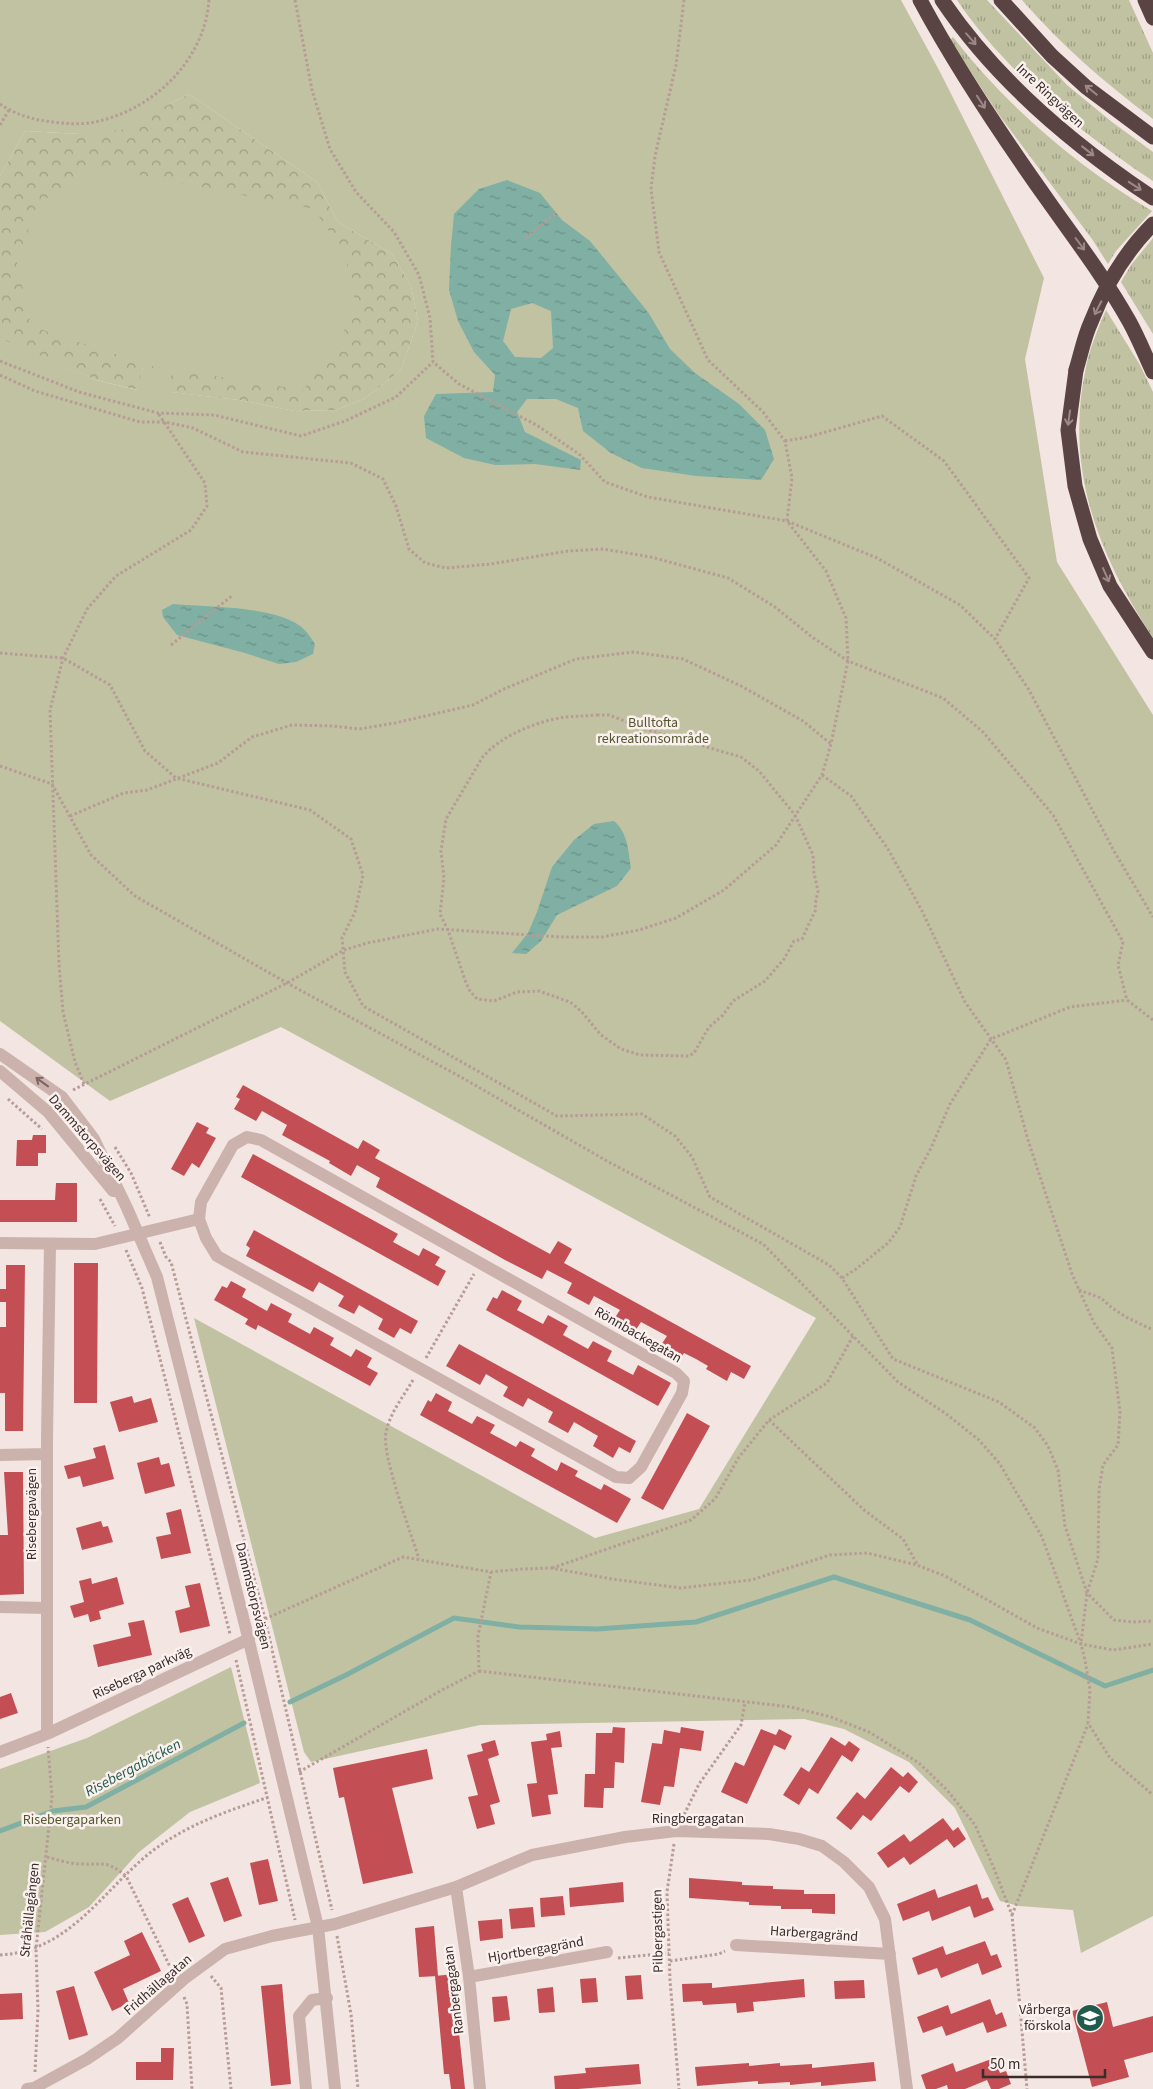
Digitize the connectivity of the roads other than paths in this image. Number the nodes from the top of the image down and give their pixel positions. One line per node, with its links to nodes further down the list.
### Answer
1 (920, 0): 9 (highway, one-way to 9)
2 (942, 0): 7 (highway, Inre Ringvägen, one-way to 7)
3 (1001, 0): 6 (highway, one-way to 3)
4 (1145, 0): 5 (highway)
5 (1153, 18)
6 (1153, 137)
7 (1153, 198)
8 (1153, 224): 10 (highway, one-way to 10, bridge)
9 (1153, 372)
10 (1153, 652)
11 (0, 1054): 13 (street, Dammstorpsvägen, one-way to 11)
12 (0, 1071): 13 (street, Dammstorpsvägen)
13 (127, 1208): 15 (street, Dammstorpsvägen)
14 (199, 1219): 14 (street, Rönnbackegatan); 15 (street)
15 (138, 1233): 17 (street); 22 (street, Dammstorpsvägen)
16 (0, 1243): 17 (street)
17 (50, 1244): 18 (street, Risebergavägen)
18 (47, 1454): 19 (street); 21 (street, Risebergavägen)
19 (0, 1455)
20 (0, 1607): 21 (street)
21 (47, 1608): 23 (street, Risebergavägen)
22 (248, 1639): 23 (street, Riseberga parkväg); 26 (street, Dammstorpsvägen)
23 (47, 1734): 24 (street)
24 (0, 1752)
25 (456, 1887): 26 (street, Ringbergagatan); 29 (street, Ringbergagatan); 30 (street, Ranbergagatan)
26 (318, 1927): 31 (street, Dammstorpsvägen); 33 (street, Fridhällagatan)
27 (736, 1945): 29 (street, Harbergagränd)
28 (607, 1952): 30 (street, Hjortbergagränd)
29 (890, 1954): 37 (street, Ringbergagatan)
30 (469, 1977): 36 (street, Ranbergagatan)
31 (327, 1998): 34 (street); 35 (street, Dammstorpsvägen)
32 (27, 2089): 33 (street, Fridhällagatan)
33 (34, 2089)
34 (306, 2089)
35 (335, 2089)
36 (480, 2089)
37 (907, 2089)

